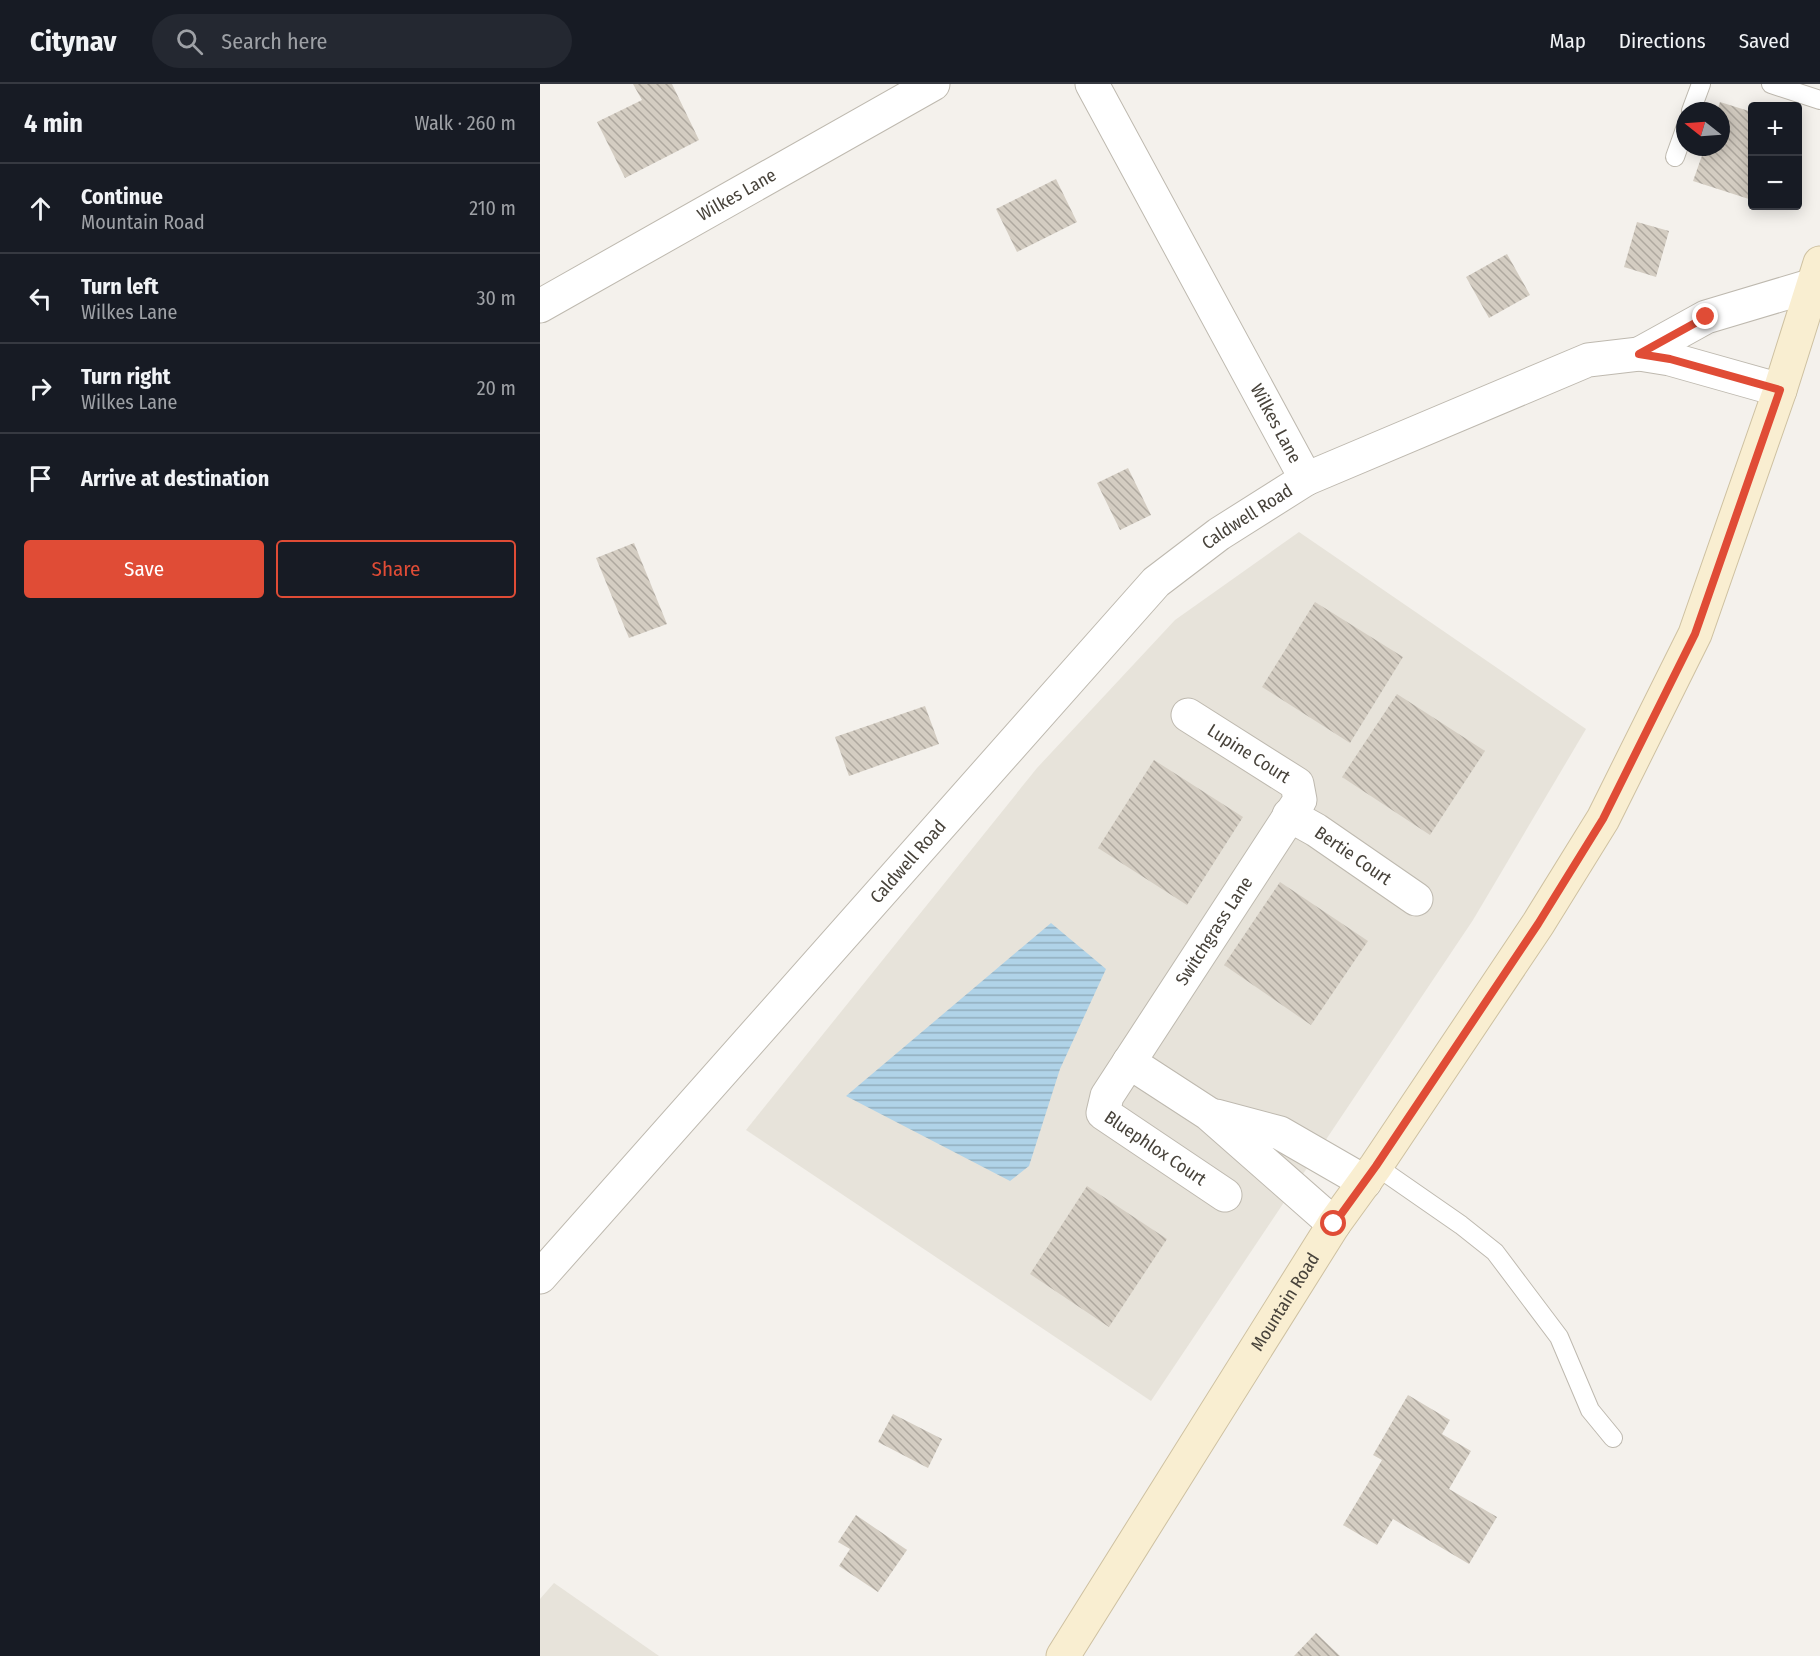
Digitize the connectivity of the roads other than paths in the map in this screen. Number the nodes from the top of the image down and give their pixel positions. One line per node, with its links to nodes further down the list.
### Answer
1 (933, 84): 8 (street, Wilkes Lane)
2 (1092, 84): 11 (street, Wilkes Lane)
3 (1701, 84): 6 (lane)
4 (1778, 85): 5 (lane)
5 (1820, 100)
6 (1695, 102)
7 (1817, 274): 9 (street, Wilkes Lane); 10 (main road, Mountain Road)
8 (540, 306)
9 (1639, 354): 10 (street, Wilkes Lane); 11 (street, Wilkes Lane)
10 (1780, 390): 17 (main road, Mountain Road)
11 (1306, 479): 20 (street, Caldwell Road)
12 (1188, 715): 13 (street, Lupine Court)
13 (1295, 808): 14 (street, Bertie Court); 15 (street, Switchgrass Lane)
14 (1416, 899)
15 (1129, 1062): 16 (street); 18 (street, Bluephlox Court)
16 (1209, 1114): 17 (street); 19 (street)
17 (1371, 1174): 19 (main road, Mountain Road); 21 (lane)
18 (1225, 1195)
19 (1334, 1224): 22 (main road, Mountain Road)
20 (540, 1277)
21 (1613, 1438)
22 (1063, 1656)

